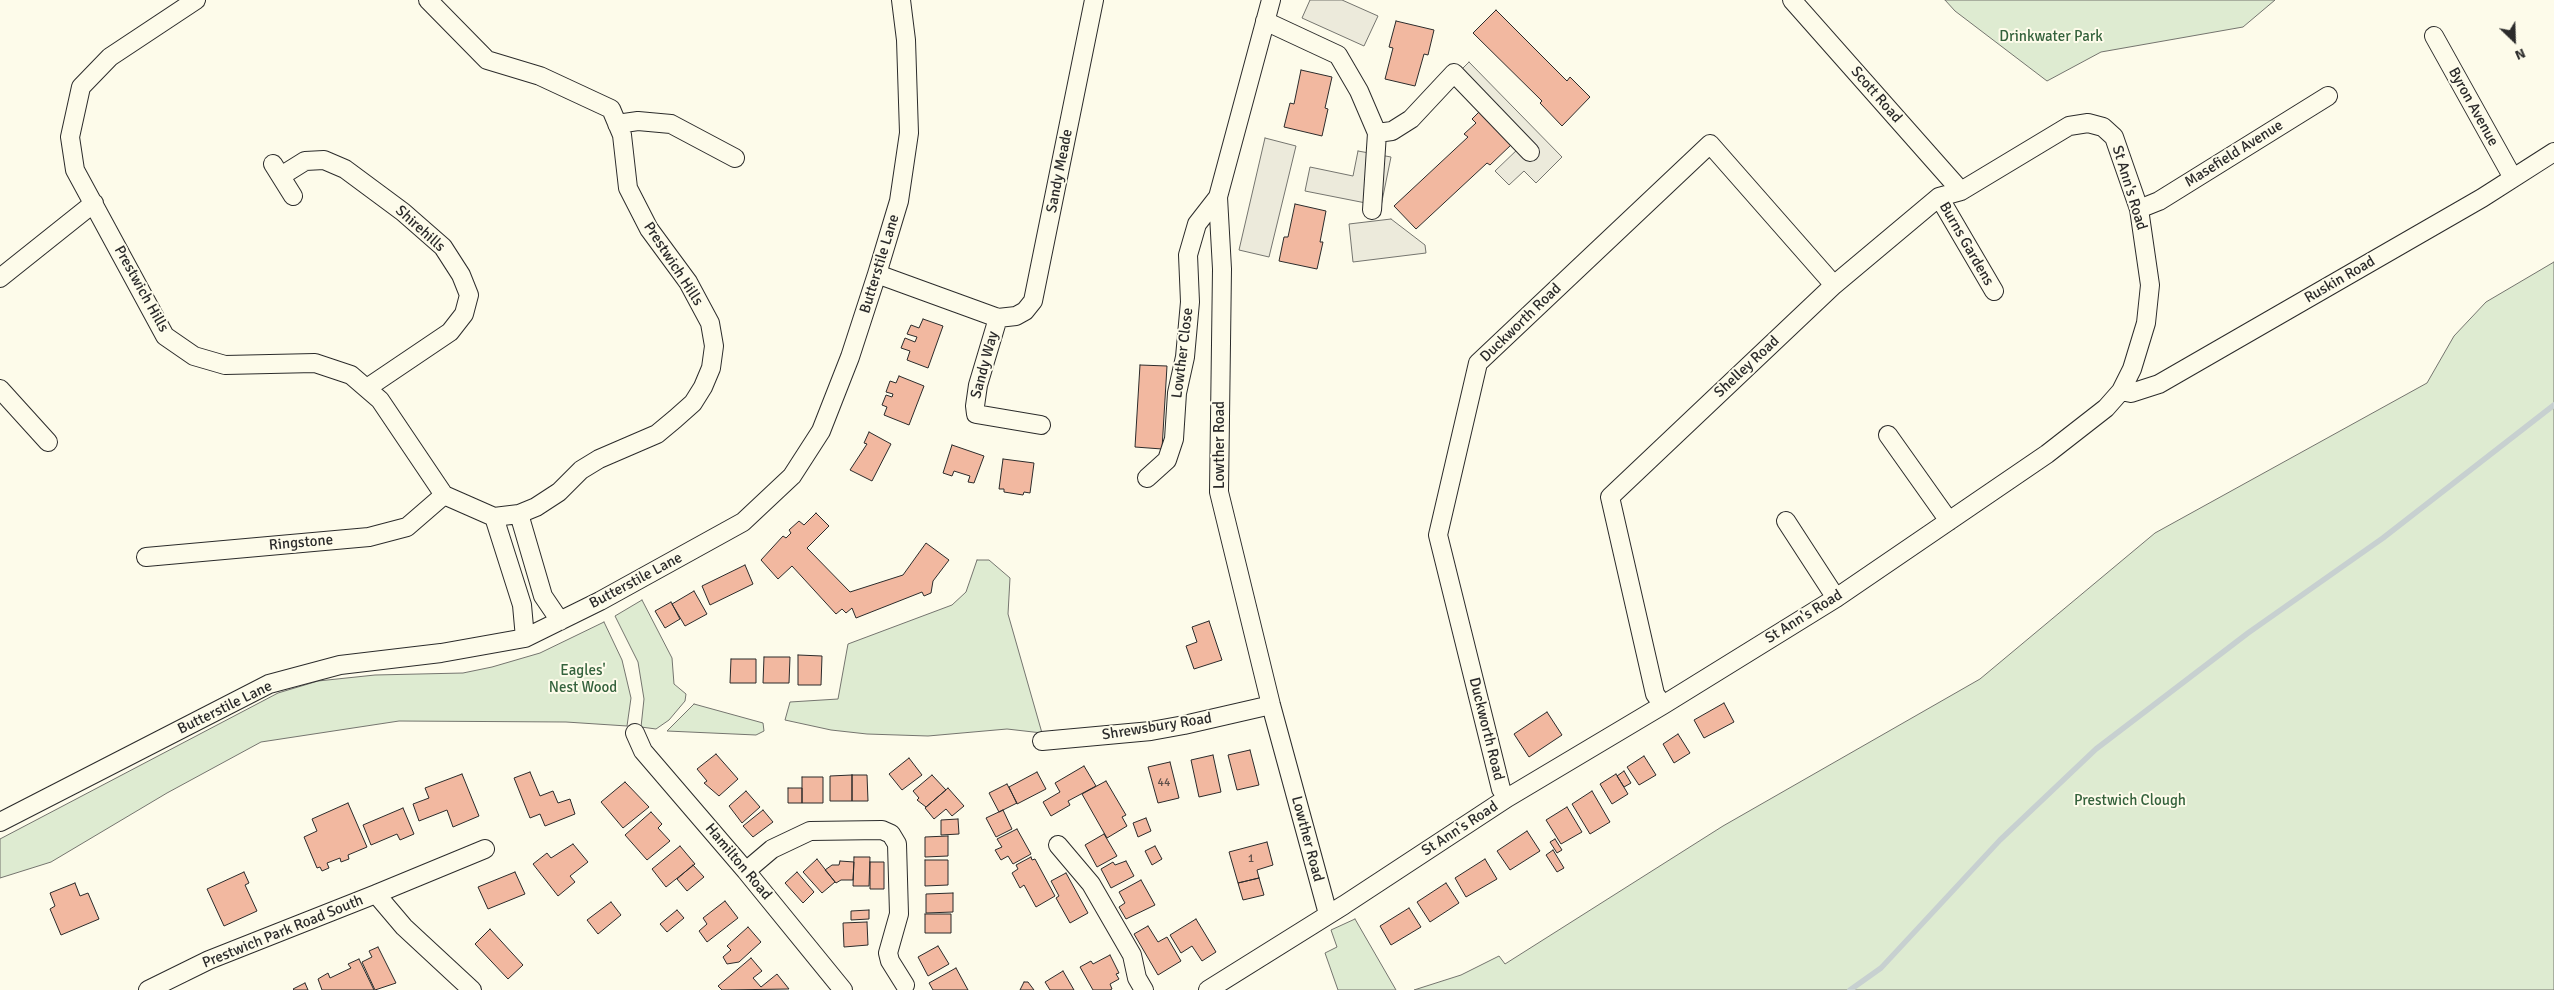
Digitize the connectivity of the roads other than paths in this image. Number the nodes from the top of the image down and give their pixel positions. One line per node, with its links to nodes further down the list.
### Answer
1 (196, 0): 21 (street, Prestwich Hills)
2 (428, 0): 10 (street, Prestwich Hills)
3 (901, 0): 24 (street, Butterstile Lane)
4 (1094, 0): 28 (street, Sandy Meade)
5 (1271, 0): 7 (street, Lowther Road)
6 (1792, 0): 17 (street, Scott Road)
7 (1265, 21): 12 (street); 19 (street, Lowther Road)
8 (2434, 36): 16 (street, Byron Avenue)
9 (2328, 96): 22 (street, Masefield Avenue)
10 (617, 124): 15 (street); 37 (street, Prestwich Hills)
11 (2069, 126): 17 (street, Shelley Road); 22 (street, St Ann's Road)
12 (1377, 133): 13 (street); 23 (street)
13 (1530, 152)
14 (2554, 152): 16 (street, Ruskin Road)
15 (735, 158)
16 (2513, 178): 31 (street, Ruskin Road)
17 (1960, 190): 20 (street, Shelley Road)
18 (293, 196): 29 (street, Shirehills)
19 (1218, 197): 35 (street, Lowther Close); 45 (street, Lowther Road)
20 (1939, 197): 26 (street, Shelley Road); 27 (street, Burns Gardens)
21 (94, 203): 25 (street); 29 (street, Prestwich Hills)
22 (2139, 209): 31 (street, St Ann's Road)
23 (1372, 210)
24 (877, 274): 28 (street, Sandy Way); 43 (street, Butterstile Lane)
25 (0, 278)
26 (1834, 285): 46 (street, Shelley Road); 49 (street, Duckworth Road)
27 (1994, 291)
28 (998, 318): 32 (street, Sandy Way)
29 (367, 388): 36 (street, Prestwich Hills)
30 (0, 389): 34 (street)
31 (2121, 391): 40 (street, St Ann's Road)
32 (1041, 425)
33 (1888, 435): 40 (street)
34 (48, 442)
35 (1147, 478)
36 (444, 495): 38 (street); 41 (street, Ringstone)
37 (519, 514): 38 (street, Prestwich Hills); 43 (street)
38 (494, 517): 44 (street)
39 (1786, 521): 42 (street)
40 (1949, 521): 42 (street, St Ann's Road)
41 (146, 557)
42 (1836, 598): 46 (street, St Ann's Road)
43 (560, 621): 44 (street, Butterstile Lane)
44 (524, 638): 50 (street, Butterstile Lane)
45 (1271, 705): 48 (street, Shrewsbury Road); 55 (street, Lowther Road)
46 (1663, 705): 49 (street, St Ann's Road)
47 (635, 733): 53 (street, Hamilton Road)
48 (1042, 741)
49 (1507, 798): 55 (street, St Ann's Road)
50 (0, 822)
51 (1058, 845): 60 (street)
52 (485, 849): 54 (street)
53 (746, 871): 56 (street); 59 (street, Hamilton Road)
54 (376, 894): 57 (street, Prestwich Park Road South); 58 (street, Prestwich Park Road South)
55 (1328, 914): 61 (street, St Ann's Road)
56 (905, 985)
57 (148, 990)
58 (472, 990)
59 (843, 990)
60 (1144, 990)
61 (1208, 990)

